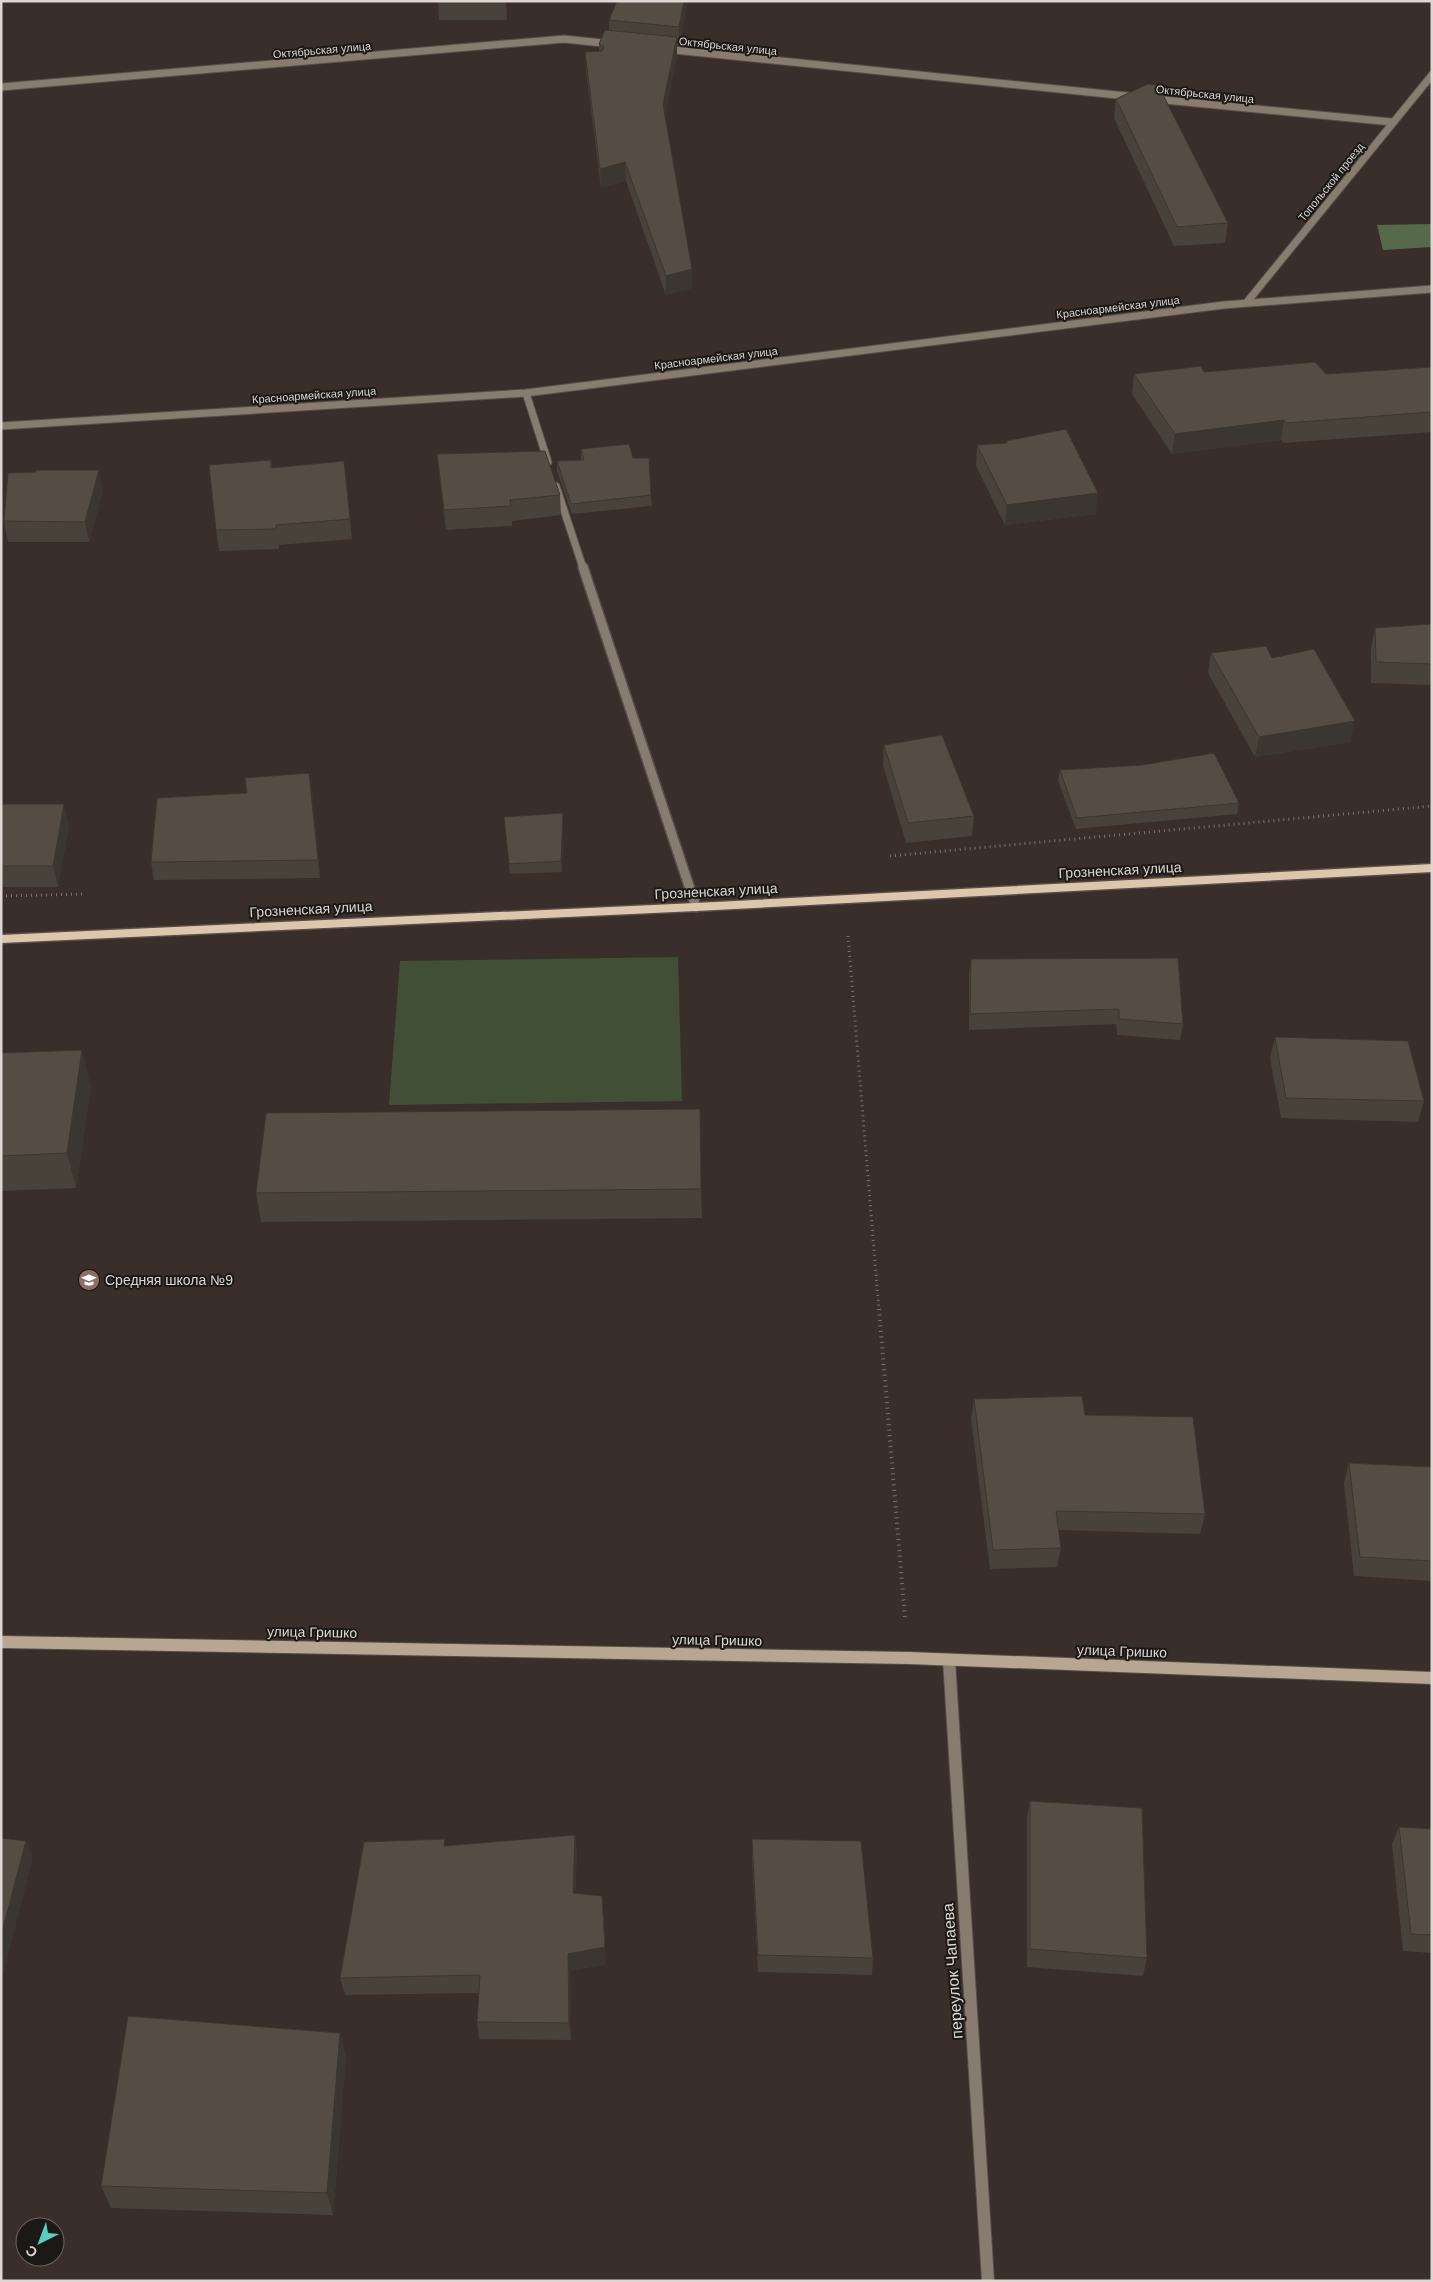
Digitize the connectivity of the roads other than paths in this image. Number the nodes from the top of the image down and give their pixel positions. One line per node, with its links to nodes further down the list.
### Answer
1 (623, 45): 4 (street, Октябрьская улица)
2 (652, 48): 5 (street, Октябрьская улица)
3 (1432, 75): 5 (street, Топольской проезд)
4 (1, 88)
5 (1392, 122): 7 (street, Топольской проезд)
6 (1432, 289): 7 (street, Красноармейская улица)
7 (1247, 302): 8 (street, Красноармейская улица)
8 (526, 393): 9 (street, Красноармейская улица); 10 (street)
9 (1, 426)
10 (551, 469)
11 (554, 479): 13 (street)
12 (1432, 868): 13 (main road, Грозненская улица)
13 (696, 907): 14 (main road, Грозненская улица)
14 (1, 939)
15 (1, 1642): 16 (street, улица Гришко)
16 (949, 1660): 17 (street, улица Гришко); 18 (street, переулок Чапаева)
17 (1432, 1678)
18 (988, 2281)

